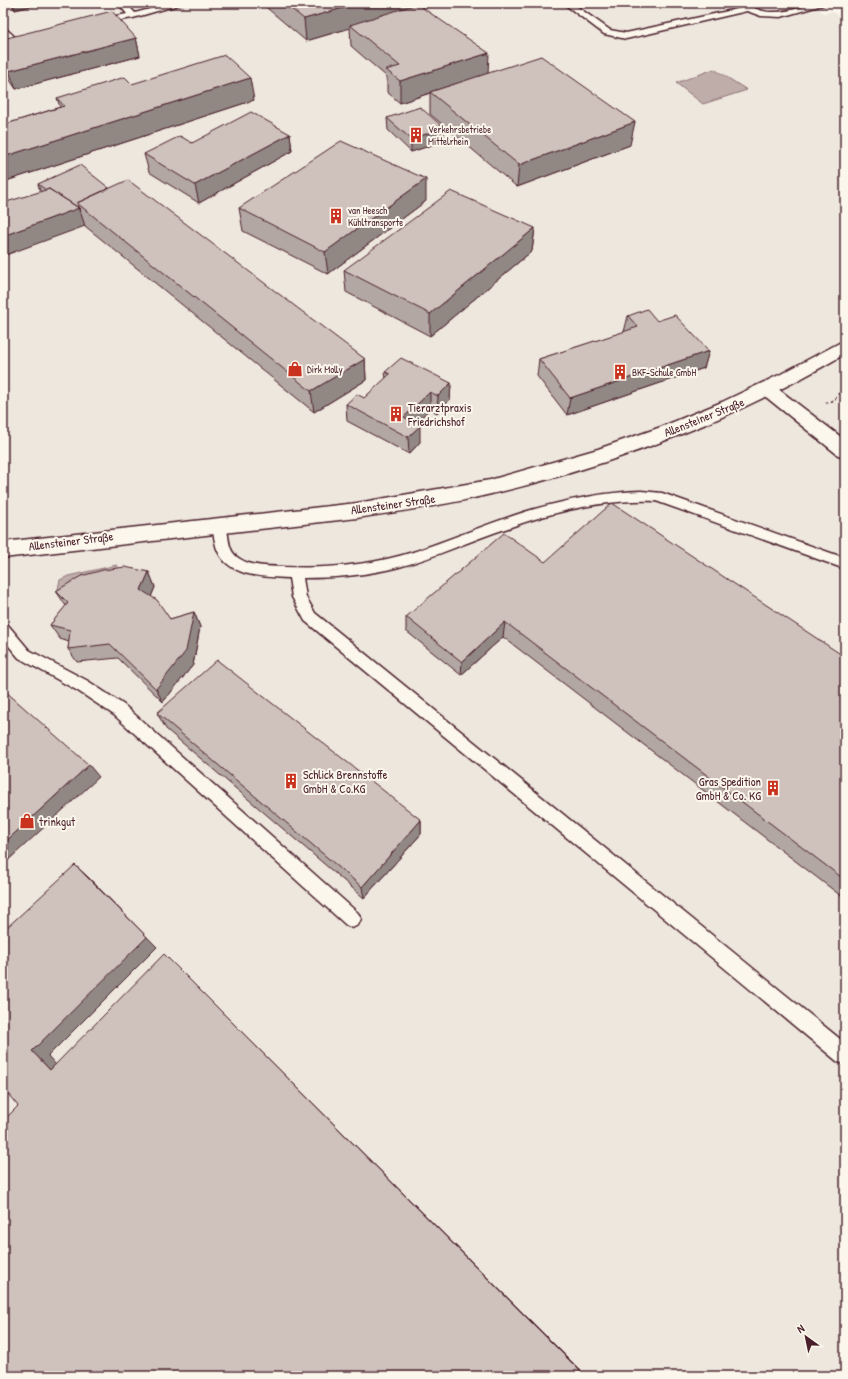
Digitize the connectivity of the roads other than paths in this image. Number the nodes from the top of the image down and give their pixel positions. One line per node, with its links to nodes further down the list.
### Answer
1 (122, 3): 7 (lane)
2 (181, 3): 7 (lane)
3 (567, 3): 6 (lane)
4 (740, 3): 6 (lane)
5 (825, 3): 6 (lane)
6 (747, 9)
7 (133, 16): 8 (lane)
8 (89, 24)
9 (3, 29): 10 (lane)
10 (38, 37)
11 (845, 346): 12 (street, Allensteiner Straße)
12 (767, 389): 13 (street); 14 (street, Allensteiner Straße)
13 (845, 450)
14 (219, 526): 15 (street, Allensteiner Straße); 17 (lane)
15 (3, 550)
16 (845, 564): 17 (lane)
17 (296, 574): 20 (lane)
18 (3, 629): 19 (lane)
19 (352, 919)
20 (845, 1056)

